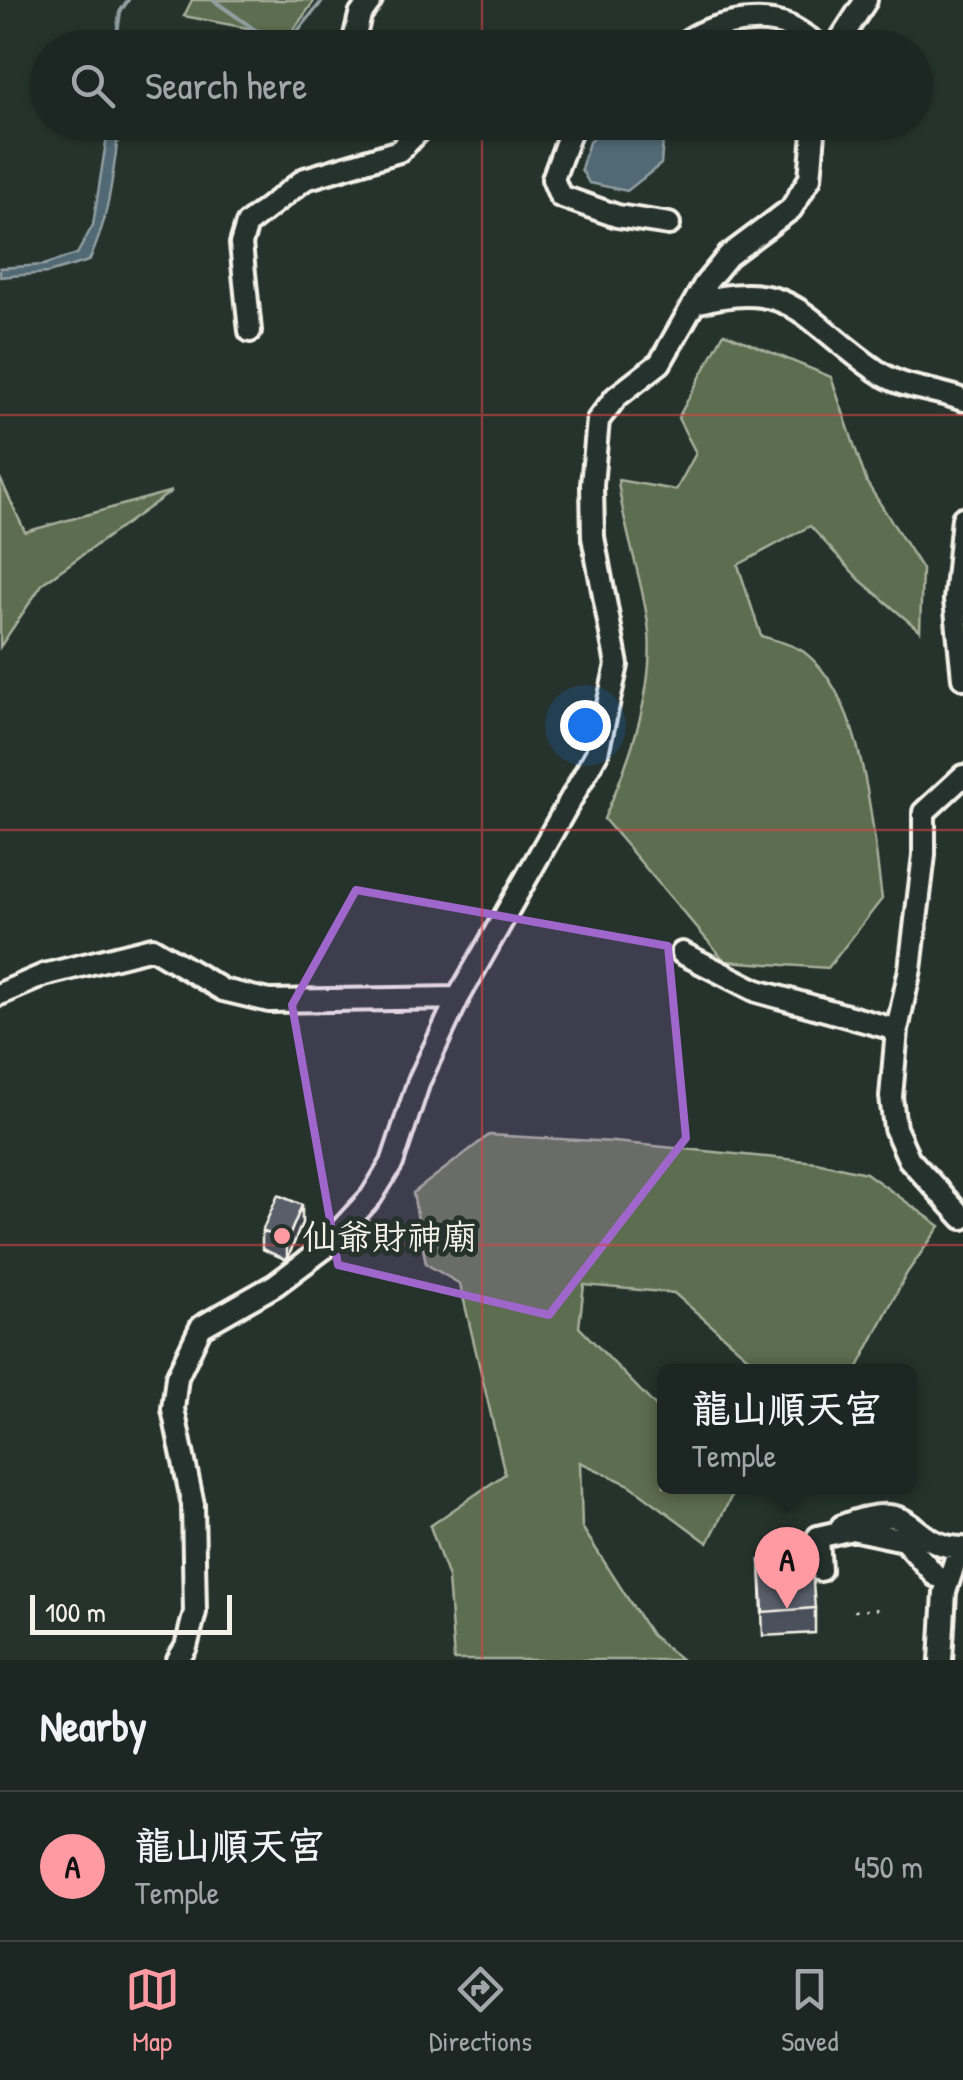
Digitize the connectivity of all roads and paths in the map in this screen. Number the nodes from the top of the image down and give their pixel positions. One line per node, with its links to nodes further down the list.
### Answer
1 (371, 0): 3 (street)
2 (866, 0): 6 (street)
3 (356, 30)
4 (708, 30): 5 (street)
5 (795, 30)
6 (847, 30)
7 (410, 140): 12 (street)
8 (566, 140): 10 (street)
9 (813, 140): 11 (street)
10 (669, 224)
11 (695, 304): 13 (street); 19 (street)
12 (250, 332)
13 (963, 400)
14 (963, 518): 15 (street)
15 (963, 678)
16 (963, 776): 20 (street)
17 (682, 953): 20 (street)
18 (0, 994): 19 (street)
19 (458, 998): 28 (street)
20 (897, 1030): 21 (street)
21 (963, 1218)
22 (812, 1536): 23 (street)
23 (961, 1549): 29 (street)
24 (820, 1570): 25 (street)
25 (936, 1576)
26 (880, 1609): 27 (path)
27 (854, 1612)
28 (178, 1660)
29 (941, 1660)

